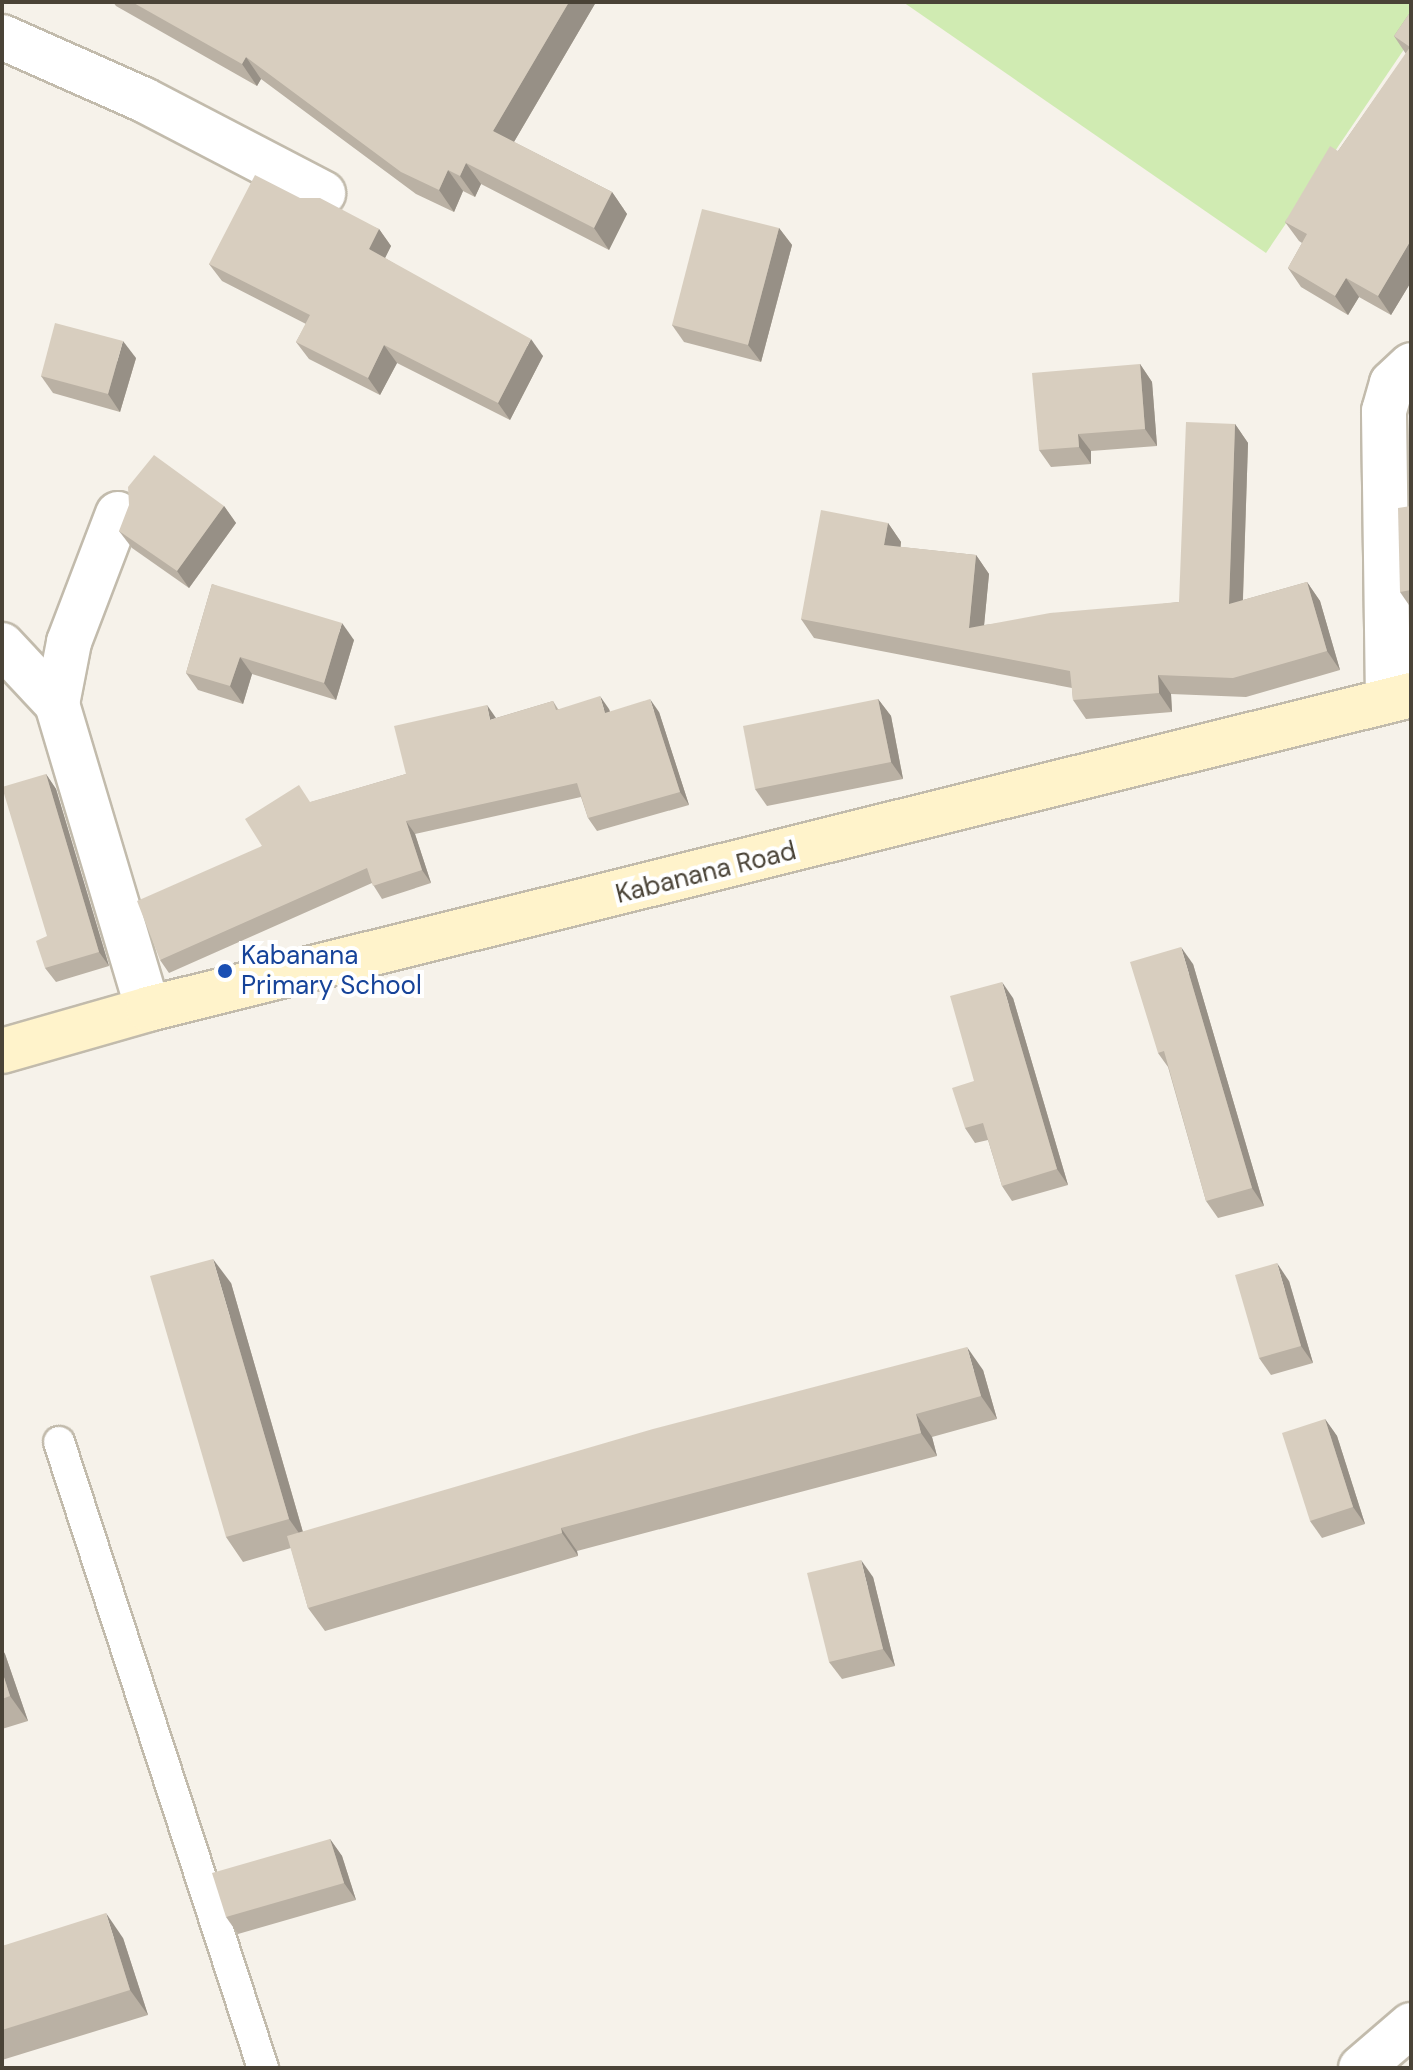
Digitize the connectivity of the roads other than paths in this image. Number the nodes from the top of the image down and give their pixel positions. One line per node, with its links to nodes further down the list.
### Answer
1 (2, 37): 2 (street)
2 (323, 193)
3 (1411, 365): 6 (street)
4 (118, 514): 7 (street)
5 (2, 645): 7 (street)
6 (1400, 698): 8 (street, Kabanana Road)
7 (57, 704): 8 (street)
8 (148, 1009): 9 (street, Kabanana Road)
9 (2, 1051)
10 (59, 1442): 12 (lane)
11 (1411, 2025): 13 (street)
12 (263, 2068)
13 (1361, 2068)

